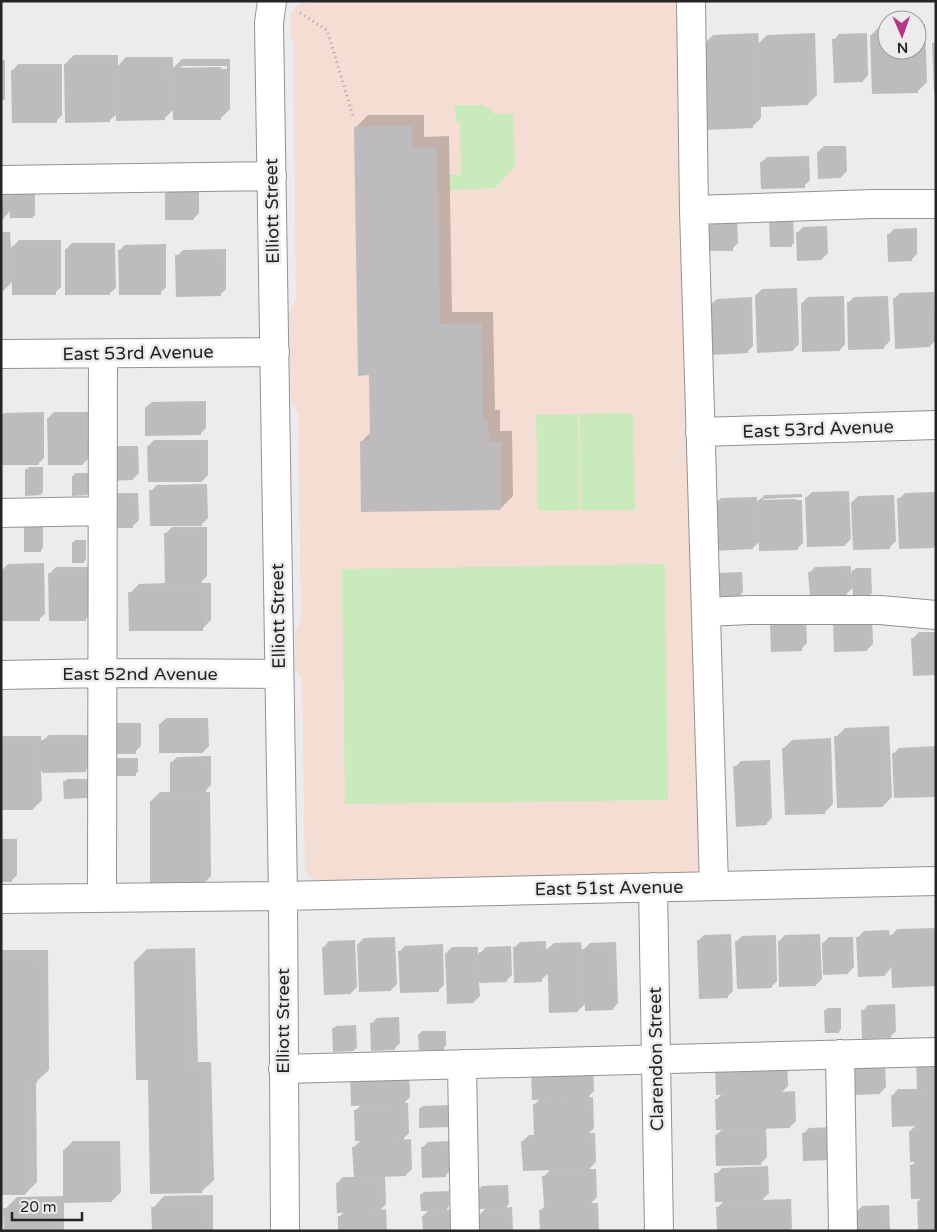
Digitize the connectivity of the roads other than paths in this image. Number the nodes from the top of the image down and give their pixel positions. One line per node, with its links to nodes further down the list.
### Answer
1 (272, 1): 3 (street, Elliott Street)
2 (691, 1): 6 (street)
3 (272, 176): 4 (street); 7 (street, Elliott Street)
4 (1, 180)
5 (936, 204): 6 (street)
6 (694, 210): 11 (street)
7 (275, 352): 9 (street, East 53rd Avenue); 17 (street, Elliott Street)
8 (1, 354): 9 (street, East 53rd Avenue)
9 (102, 354): 12 (street)
10 (936, 425): 11 (street, East 53rd Avenue)
11 (700, 432): 14 (street)
12 (102, 511): 13 (street); 16 (street)
13 (1, 512)
14 (706, 612): 15 (street); 20 (street)
15 (936, 615)
16 (103, 673): 17 (street, East 52nd Avenue); 18 (street, East 52nd Avenue); 23 (street)
17 (278, 674): 22 (street, Elliott Street)
18 (1, 675)
19 (936, 880): 20 (street, East 51st Avenue)
20 (714, 886): 21 (street, East 51st Avenue)
21 (653, 887): 22 (street, East 51st Avenue); 27 (street, Clarendon Street)
22 (283, 896): 23 (street, East 51st Avenue); 29 (street, Elliott Street)
23 (102, 898): 24 (street, East 51st Avenue)
24 (1, 899)
25 (936, 1052): 26 (street)
26 (840, 1054): 27 (street); 33 (street)
27 (656, 1059): 28 (street); 32 (street, Clarendon Street)
28 (462, 1064): 29 (street); 31 (street)
29 (283, 1069): 30 (street, Elliott Street)
30 (285, 1231)
31 (465, 1231)
32 (659, 1231)
33 (843, 1231)

